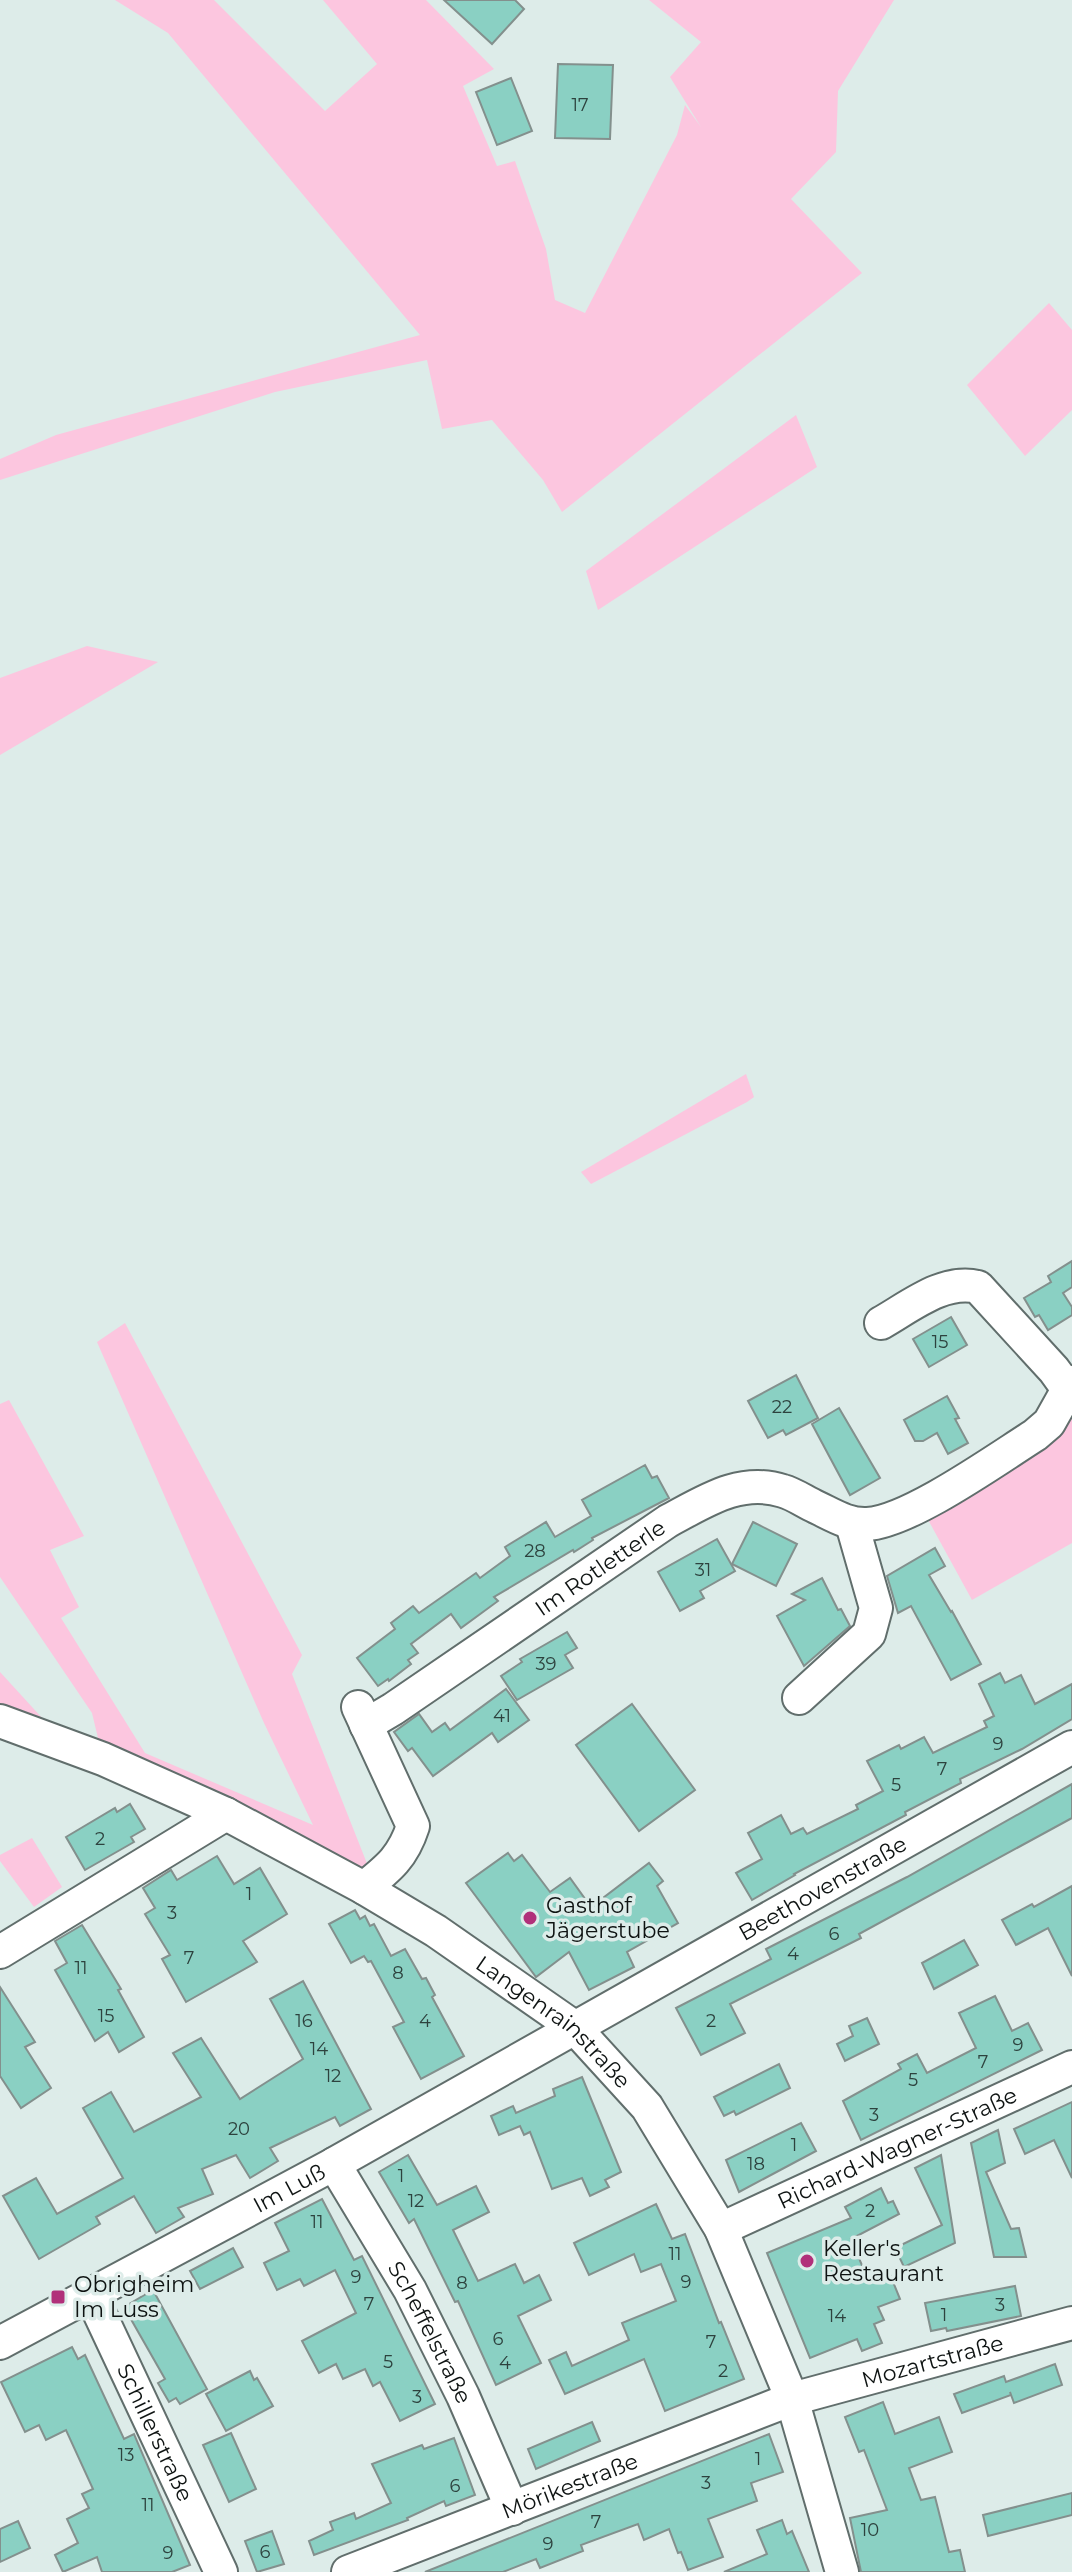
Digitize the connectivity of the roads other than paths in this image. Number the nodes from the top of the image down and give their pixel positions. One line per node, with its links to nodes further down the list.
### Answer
1 (881, 1323): 2 (street)
2 (1071, 1388): 3 (street)
3 (852, 1524): 4 (street); 8 (street, Im Rotletterle)
4 (799, 1698)
5 (0, 1721): 7 (street, Langenrainstraße)
6 (1072, 1747): 10 (street, Beethovenstraße)
7 (226, 1814): 8 (street, Langenrainstraße); 9 (street)
8 (364, 1888): 10 (street, Langenrainstraße)
9 (0, 1952)
10 (574, 2027): 12 (street, Im Luß); 13 (street, Langenrainstraße)
11 (1072, 2067): 13 (street, Richard-Wagner-Straße)
12 (334, 2164): 14 (street, Im Luß); 18 (street, Scheffelstraße)
13 (721, 2229): 17 (street, Langenrainstraße)
14 (90, 2293): 16 (street, Im Luß); 19 (street, Schillerstraße)
15 (1072, 2323): 17 (street, Mozartstraße)
16 (0, 2343)
17 (792, 2399): 18 (street, Mörikestraße); 21 (street, Langenrainstraße)
18 (512, 2509): 20 (street, Mörikestraße)
19 (221, 2572)
20 (348, 2572)
21 (842, 2572)

